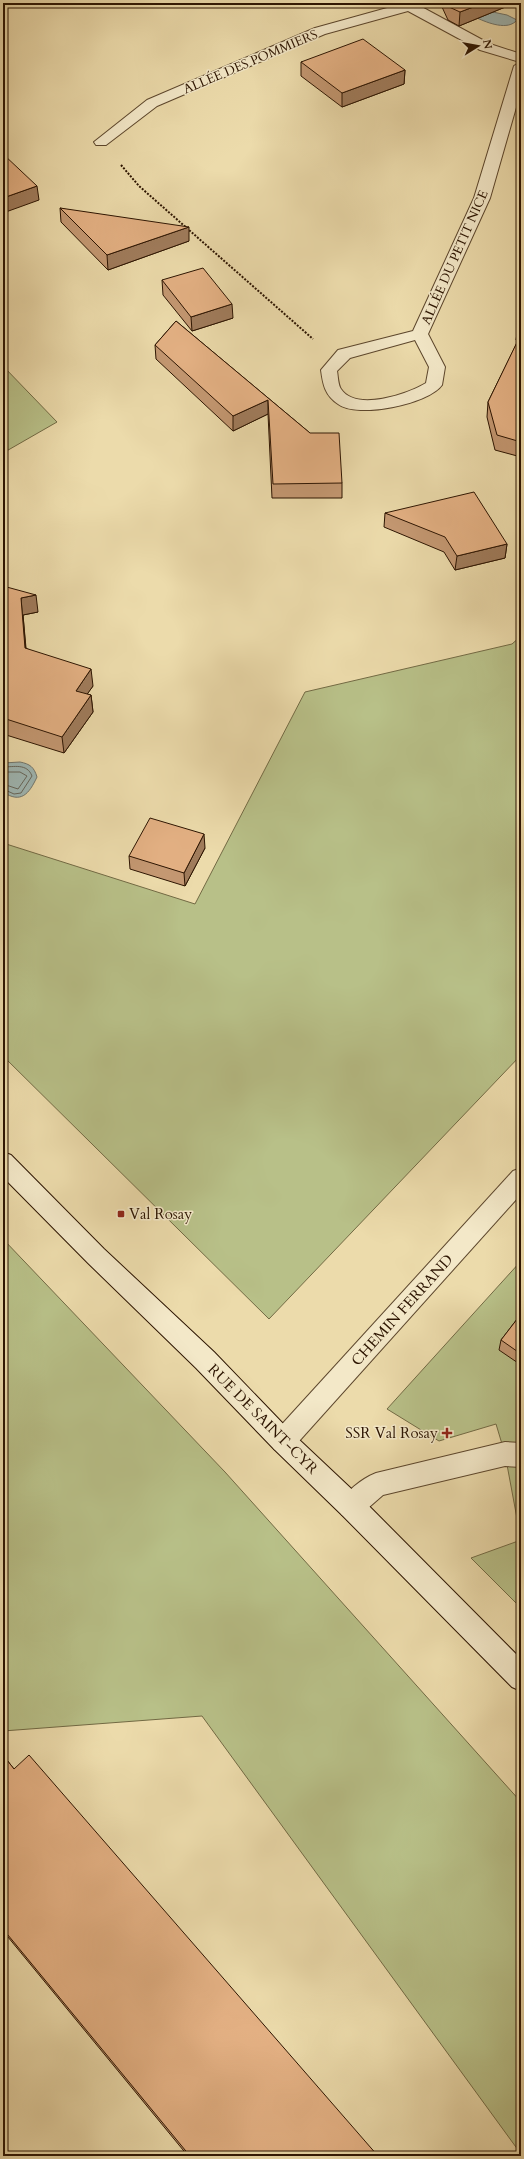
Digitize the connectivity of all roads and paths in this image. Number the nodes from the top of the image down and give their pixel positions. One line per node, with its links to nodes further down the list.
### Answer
1 (411, 4): 2 (street); 4 (street, ALLÉE DES POMMIERS)
2 (521, 58)
3 (521, 66): 5 (street, ALLÉE DU PETIT NICE)
4 (101, 142): 6 (path)
5 (420, 334): 6 (street, ALLÉE DU PETIT NICE); 6 (street, ALLÉE DU PETIT NICE)
6 (344, 354)
7 (3, 1162): 9 (street, RUE DE SAINT-CYR)
8 (521, 1178): 9 (street, CHEMIN FERRAND)
9 (283, 1441): 11 (street, RUE DE SAINT-CYR)
10 (521, 1454): 11 (street)
11 (351, 1506): 12 (street, RUE DE SAINT-CYR)
12 (521, 1678)

